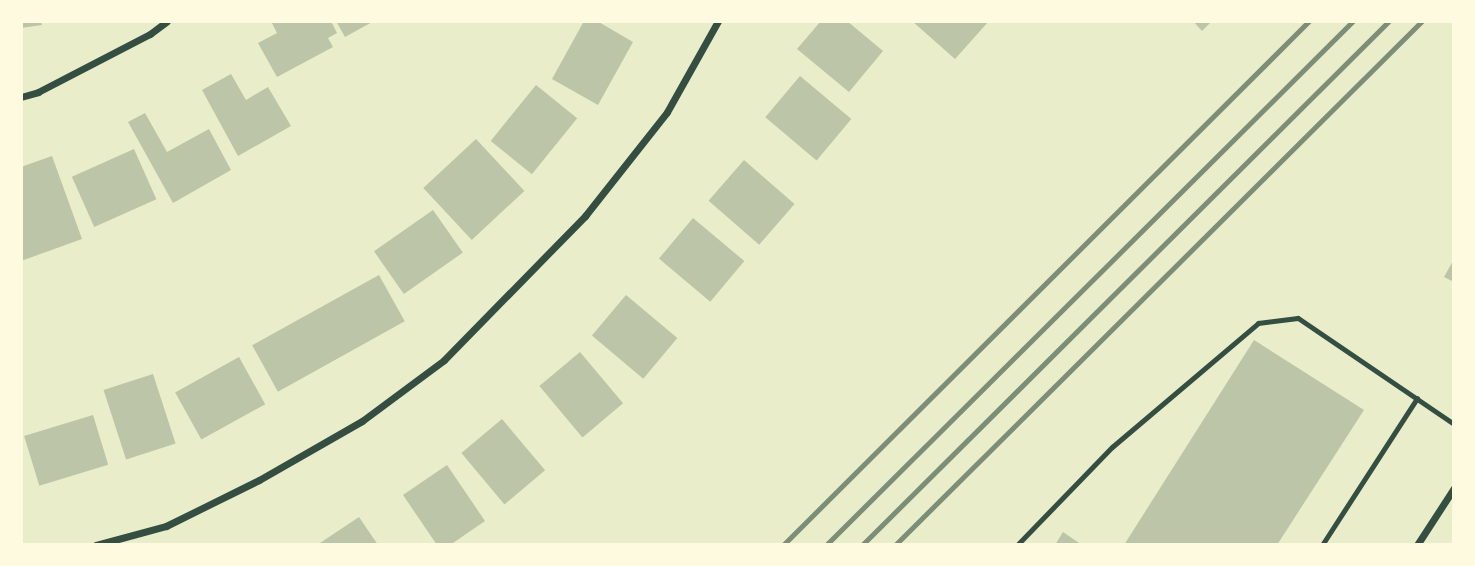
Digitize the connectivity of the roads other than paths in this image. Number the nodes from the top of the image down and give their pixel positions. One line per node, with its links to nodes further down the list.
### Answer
1 (167, 21): 3 (street)
2 (718, 21): 7 (street)
3 (21, 97)
4 (1417, 398): 5 (lane); 8 (lane); 9 (lane)
5 (1454, 425)
6 (1454, 488): 10 (street)
7 (96, 545)
8 (1017, 545)
9 (1322, 545)
10 (1417, 545)

